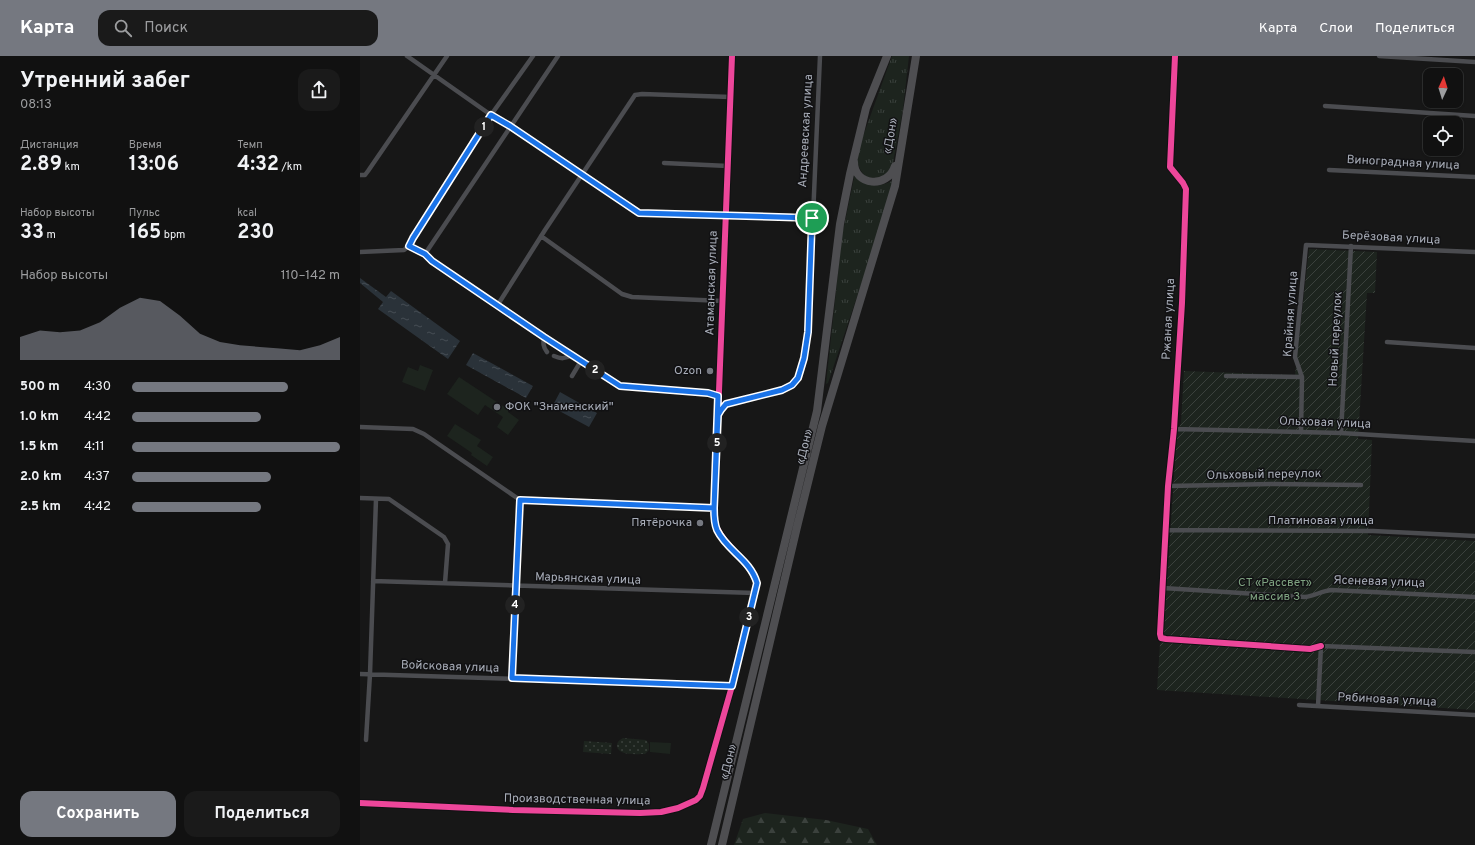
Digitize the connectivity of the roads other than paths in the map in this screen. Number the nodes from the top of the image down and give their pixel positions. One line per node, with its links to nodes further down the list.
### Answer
1 (407, 56): 12 (street)
2 (447, 56): 12 (street)
3 (533, 56): 16 (street)
4 (558, 56): 18 (street)
5 (732, 56): 13 (street, Атаманская улица)
6 (820, 56): 27 (street, Андреевская улица)
7 (887, 56): 19 (highway, «Дон»)
8 (916, 56): 14 (highway, «Дон»)
9 (1176, 56): 50 (street, Ржаная улица)
10 (1379, 56): 11 (street)
11 (1475, 62)
12 (434, 75): 16 (street); 24 (street)
13 (731, 97): 21 (street, Атаманская улица); 23 (street)
14 (908, 106): 19 (highway); 80 (highway, «Дон»)
15 (1325, 106): 17 (street)
16 (491, 115): 18 (street); 30 (street)
17 (1475, 116)
18 (510, 126): 23 (street); 34 (street)
19 (854, 157): 79 (highway, «Дон»)
20 (664, 163): 21 (street)
21 (728, 166): 26 (street, Атаманская улица)
22 (1329, 170): 25 (street, Виноградная улица)
23 (582, 173): 26 (street); 28 (street)
24 (360, 175)
25 (1475, 177)
26 (726, 215): 27 (street); 35 (street, Атаманская улица)
27 (812, 218): 48 (street, Андреевская улица)
28 (541, 236): 35 (street); 36 (street)
29 (1306, 245): 31 (street, Берёзовая улица); 46 (street, Крайняя улица)
30 (409, 246): 32 (street); 34 (street)
31 (1351, 246): 33 (street, Берёзовая улица); 52 (street, Новый переулок)
32 (360, 252)
33 (1475, 252)
34 (425, 254): 36 (street)
35 (723, 301): 47 (street, Атаманская улица)
36 (497, 306): 37 (street)
37 (544, 337): 40 (street); 41 (street)
38 (1387, 342): 39 (street)
39 (1475, 348)
40 (548, 352)
41 (572, 355): 42 (street); 43 (street)
42 (554, 356)
43 (581, 361): 44 (street); 47 (street)
44 (572, 376)
45 (1226, 376): 46 (street)
46 (1302, 377): 51 (street, Крайняя улица)
47 (718, 396): 48 (street, Атаманская улица)
48 (718, 415): 59 (street, Атаманская улица)
49 (360, 427): 58 (street)
50 (1174, 428): 51 (street, Ольховая улица); 55 (street, Ржаная улица)
51 (1301, 432): 52 (street, Ольховая улица)
52 (1341, 433): 53 (street, Ольховая улица)
53 (1475, 441)
54 (1361, 485): 55 (street, Ольховый переулок)
55 (1168, 486): 60 (street, Ржаная улица)
56 (360, 498): 57 (street)
57 (376, 499): 62 (street); 63 (street)
58 (520, 500): 59 (street); 64 (street)
59 (714, 508): 66 (street, Атаманская улица)
60 (1166, 530): 61 (street, Платиновая улица); 65 (street, Ржаная улица)
61 (1475, 536)
62 (373, 581): 63 (street, Марьянская улица); 71 (street)
63 (445, 583): 64 (street, Марьянская улица)
64 (515, 586): 66 (street, Марьянская улица); 72 (street)
65 (1163, 588): 67 (street, Ясеневая улица); 68 (street, Ржаная улица)
66 (754, 593): 73 (street, Производственная улица)
67 (1475, 597)
68 (1321, 646): 69 (street); 75 (street)
69 (1475, 652)
70 (360, 674): 71 (street, Войсковая улица)
71 (370, 674): 72 (street, Войсковая улица); 77 (street)
72 (512, 678): 73 (street, Войсковая улица)
73 (732, 686): 78 (street, Производственная улица)
74 (1299, 705): 75 (street, Рябиновая улица)
75 (1318, 706): 76 (street, Рябиновая улица)
76 (1475, 715)
77 (366, 740)
78 (360, 803)
79 (711, 845)
80 (722, 845)

